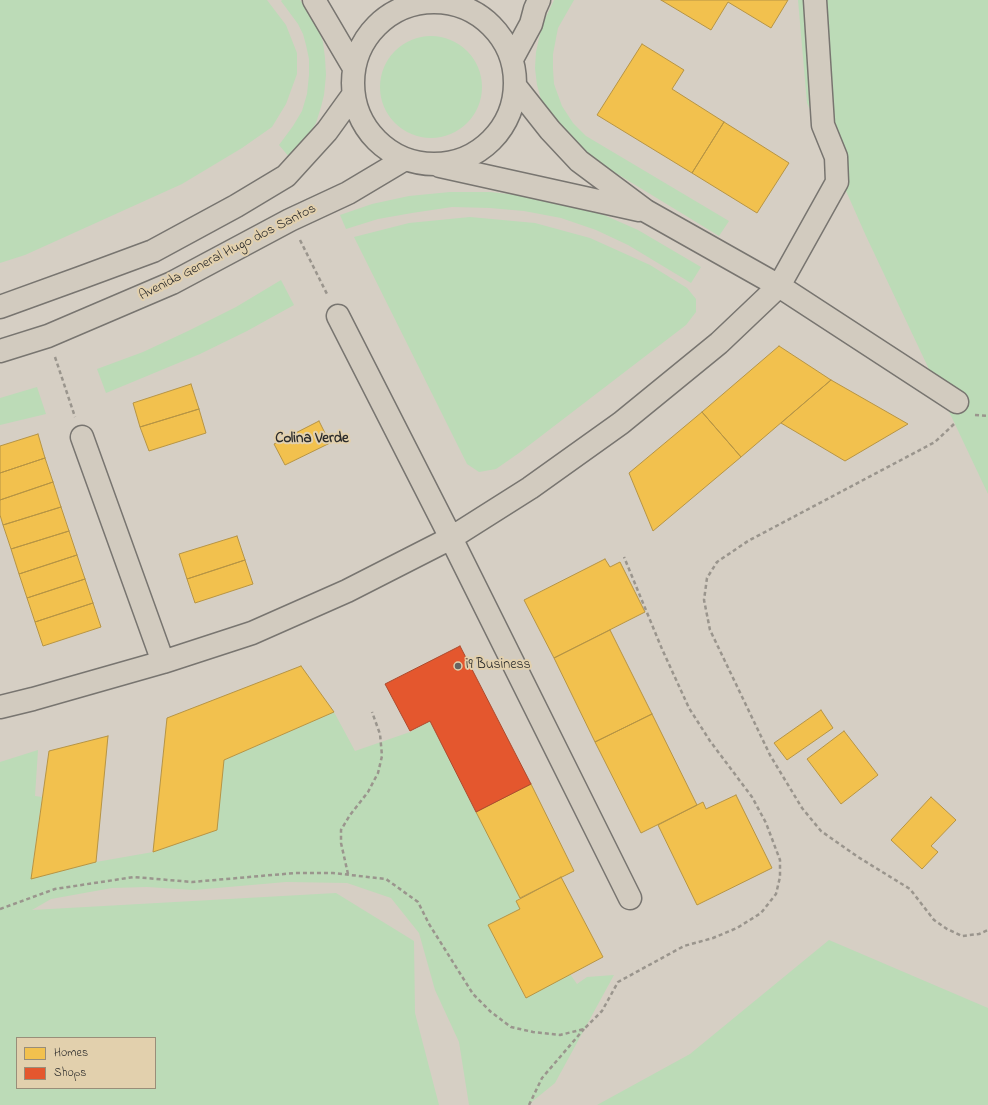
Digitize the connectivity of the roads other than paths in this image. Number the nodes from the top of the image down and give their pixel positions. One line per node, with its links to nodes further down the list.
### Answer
1 (314, 0): 7 (street)
2 (539, 0): 6 (street)
3 (815, 0): 13 (street)
4 (443, 1): 5 (street); 6 (street)
5 (405, 3): 7 (street)
6 (512, 59): 8 (street)
7 (354, 68): 9 (street)
8 (516, 87): 11 (street); 12 (street)
9 (353, 95): 10 (street); 14 (street)
10 (405, 159): 11 (street); 16 (street, Avenida General Hugo dos Santos)
11 (435, 165): 12 (street)
12 (646, 211): 13 (street)
13 (779, 286): 17 (street); 19 (street)
14 (0, 307)
15 (338, 316): 19 (street)
16 (0, 350)
17 (957, 402)
18 (82, 437): 20 (street)
19 (451, 538): 20 (street); 22 (street)
20 (163, 662): 21 (street)
21 (0, 706)
22 (630, 898)

